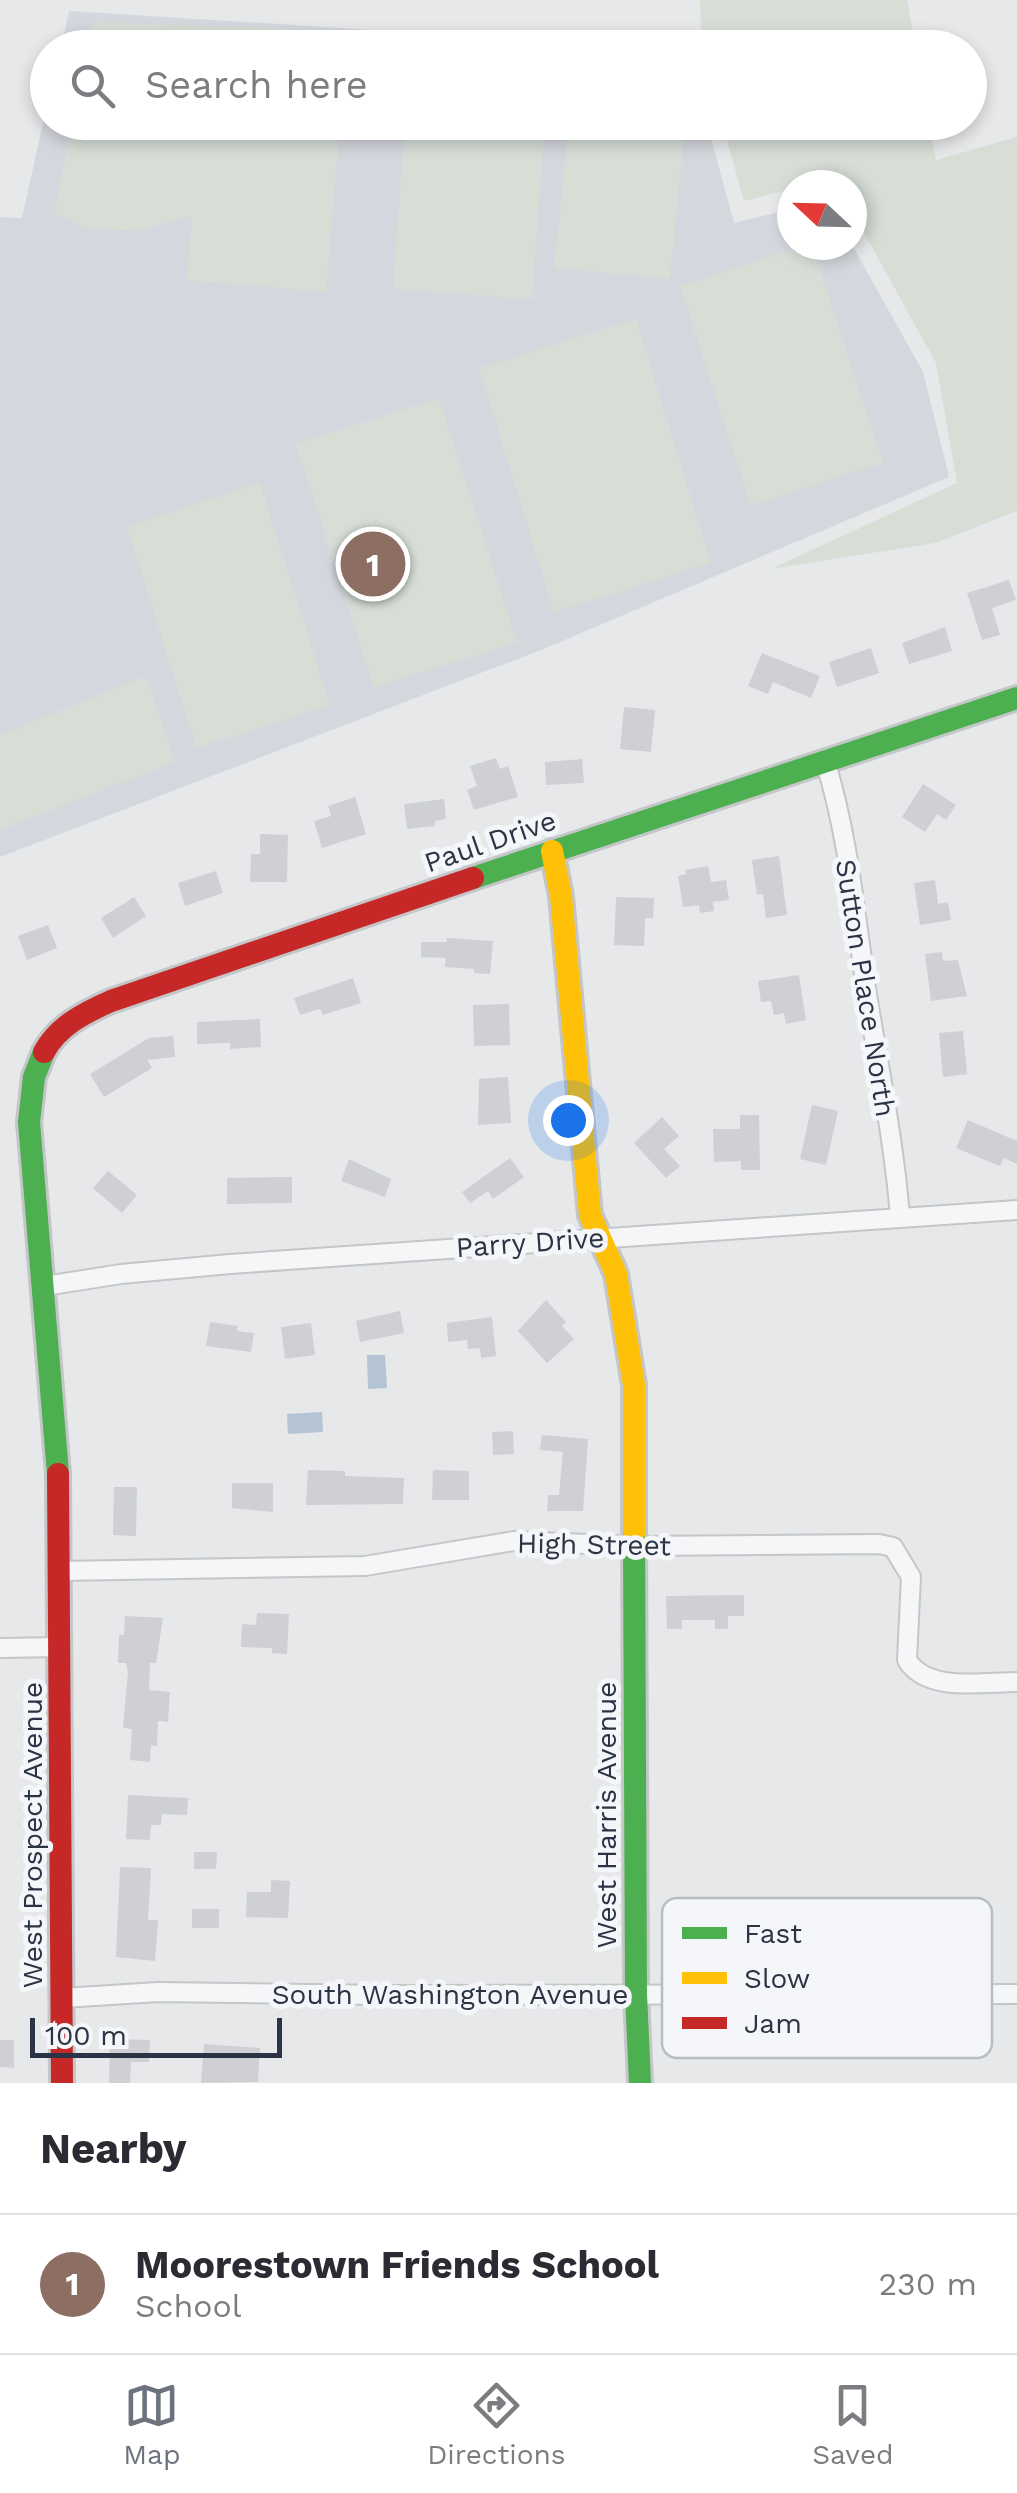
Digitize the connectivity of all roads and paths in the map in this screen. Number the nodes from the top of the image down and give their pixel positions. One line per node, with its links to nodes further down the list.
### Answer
1 (1017, 698): 2 (street, Paul Drive)
2 (825, 761): 3 (street, Paul Drive); 5 (street, Sutton Place North)
3 (552, 851): 6 (street, West Harris Avenue); 7 (street, Paul Drive)
4 (1017, 1210): 5 (street, Parry Drive)
5 (900, 1217): 6 (street, Parry Drive)
6 (598, 1238): 7 (street, Parry Drive); 8 (street, West Harris Avenue)
7 (45, 1286): 9 (street, West Prospect Avenue)
8 (636, 1546): 9 (street, High Street); 12 (street, High Street); 13 (street, West Harris Avenue)
9 (60, 1571): 10 (street, West Prospect Avenue)
10 (61, 1647): 11 (street); 15 (street, West Prospect Avenue)
11 (0, 1648)
12 (1017, 1682)
13 (636, 1994): 14 (street, South Washington Avenue); 15 (street, South Washington Avenue); 17 (street, West Harris Avenue)
14 (662, 1994)
15 (63, 1998): 16 (street, West Prospect Avenue)
16 (62, 2083)
17 (640, 2083)

